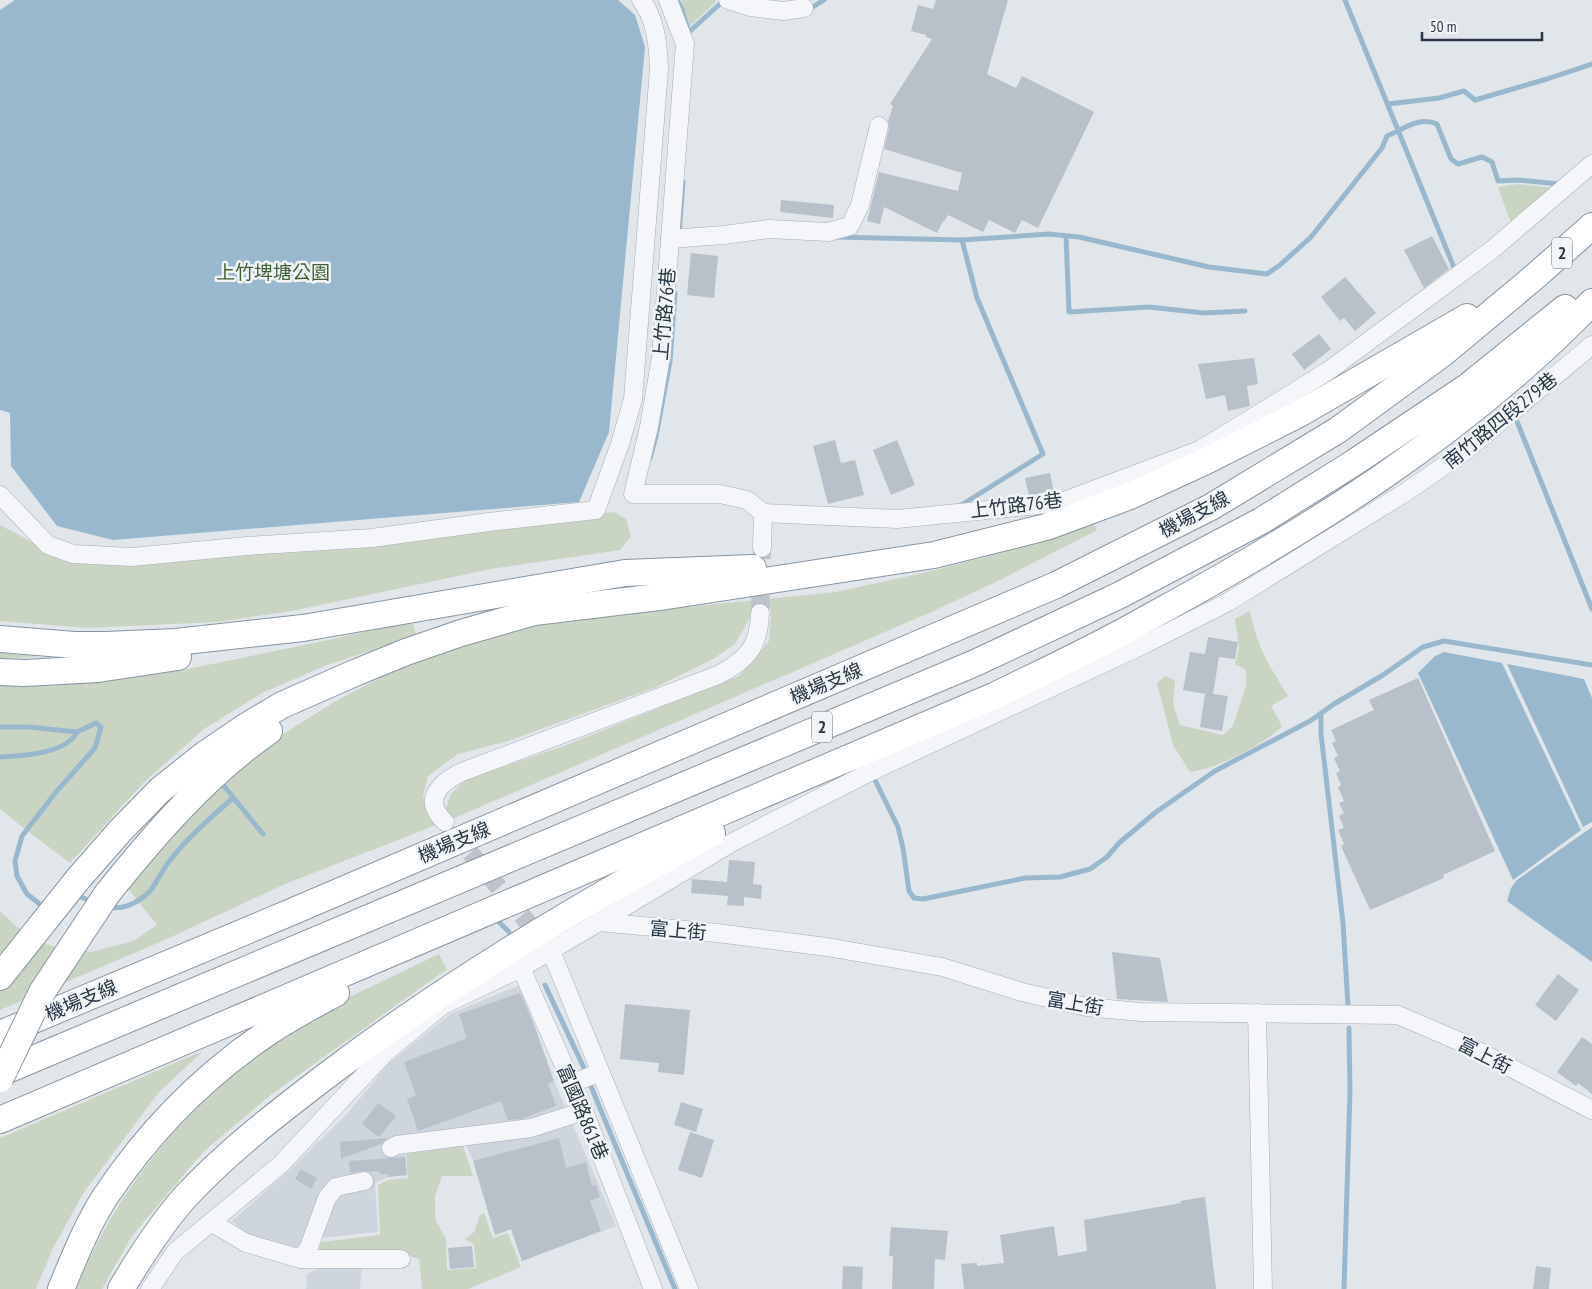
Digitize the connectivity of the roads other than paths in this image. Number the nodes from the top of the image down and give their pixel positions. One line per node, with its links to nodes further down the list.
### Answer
1 (640, 0): 13 (street)
2 (668, 0): 8 (street, 上竹路76巷)
3 (728, 0): 4 (street)
4 (804, 8)
5 (879, 126): 8 (street)
6 (1592, 164): 14 (street, 上竹路76巷)
7 (1592, 226): 9 (highway, 機場支線 / 2)
8 (670, 239): 14 (street, 上竹路76巷)
9 (1532, 279): 16 (highway); 30 (highway, 機場支線 / 2)
10 (1592, 285): 32 (highway, 機場支線 / 2)
11 (1592, 302): 22 (highway)
12 (1592, 345): 25 (street, 南竹路四段279巷)
13 (0, 495)
14 (763, 513): 15 (street)
15 (762, 548)
16 (868, 564): 18 (highway); 21 (highway)
17 (760, 613): 23 (street)
18 (303, 628): 19 (highway); 20 (highway)
19 (0, 639)
20 (0, 672)
21 (357, 672): 28 (highway); 33 (highway, bridge)
22 (844, 760): 24 (highway); 44 (highway)
23 (445, 822)
24 (480, 916): 37 (highway); 43 (highway)
25 (599, 922): 26 (street); 29 (street, 富上街)
26 (551, 951): 27 (street); 31 (street)
27 (521, 968): 34 (street, 富國路861巷); 40 (street)
28 (0, 977)
29 (1257, 1013): 35 (street, 富上街); 48 (street)
30 (0, 1034)
31 (600, 1072): 34 (street); 47 (street)
32 (0, 1073)
33 (0, 1080)
34 (571, 1084): 36 (street, 富國路861巷)
35 (1592, 1110)
36 (584, 1111): 38 (street); 46 (street, 富國路861巷)
37 (0, 1120)
38 (391, 1148)
39 (364, 1181): 41 (street)
40 (211, 1222): 41 (street); 45 (street)
41 (301, 1259): 42 (street)
42 (401, 1259)
43 (61, 1289)
44 (121, 1289)
45 (150, 1289)
46 (653, 1289)
47 (689, 1289)
48 (1263, 1289)

